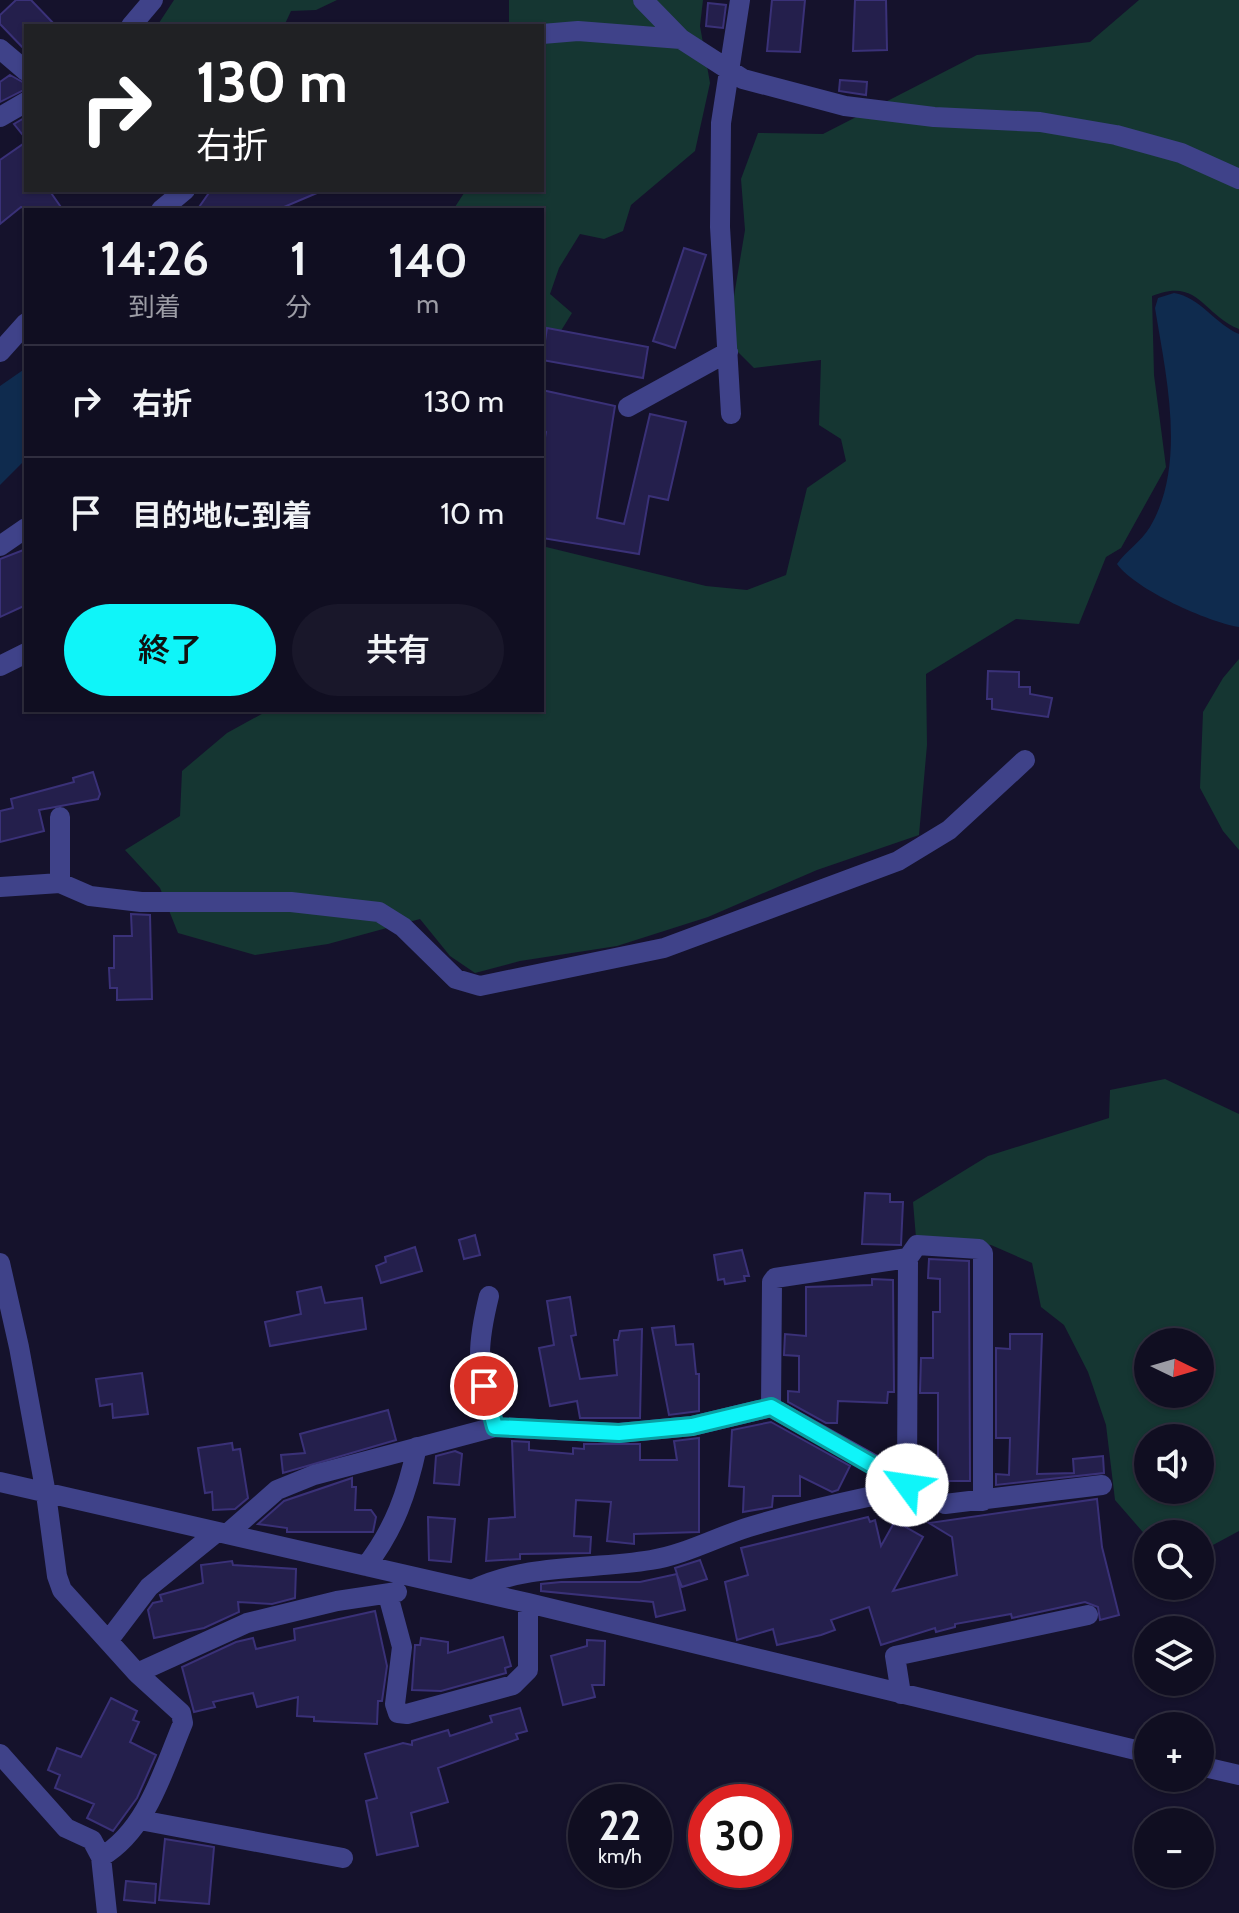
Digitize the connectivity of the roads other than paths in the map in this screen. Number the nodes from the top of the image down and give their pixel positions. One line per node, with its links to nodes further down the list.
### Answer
1 (153, 0): 4 (street)
2 (643, 0): 6 (street)
3 (740, 0): 9 (street)
4 (133, 24)
5 (544, 34): 6 (street)
6 (681, 39): 9 (street)
7 (0, 49): 8 (street)
8 (24, 69)
9 (730, 70): 12 (street); 17 (street)
10 (24, 103): 11 (street)
11 (0, 117)
12 (1239, 179)
13 (183, 192): 14 (street)
14 (163, 208)
15 (24, 325): 16 (street)
16 (0, 352)
17 (728, 352): 18 (street); 19 (street)
18 (628, 407)
19 (731, 414)
20 (24, 529): 21 (street)
21 (0, 546)
22 (24, 654): 23 (street)
23 (0, 666)
24 (1025, 760): 26 (street)
25 (60, 817): 26 (street)
26 (60, 883): 27 (street)
27 (0, 887)
28 (908, 1258): 31 (street); 35 (street); 38 (street)
29 (0, 1263): 37 (street)
30 (489, 1296): 32 (street)
31 (771, 1407): 32 (street); 35 (street)
32 (495, 1427): 33 (street)
33 (417, 1447): 39 (street); 40 (street)
34 (0, 1482): 37 (street)
35 (907, 1485): 38 (street); 42 (street)
36 (1102, 1485): 38 (street)
37 (46, 1494): 39 (street); 46 (street)
38 (983, 1501)
39 (222, 1533): 40 (street); 46 (street)
40 (366, 1566): 41 (street)
41 (416, 1577): 42 (street); 43 (street)
42 (472, 1590): 44 (street)
43 (388, 1595): 44 (street); 47 (street)
44 (528, 1603): 48 (street)
45 (1088, 1615): 48 (street)
46 (108, 1641): 47 (street)
47 (137, 1673): 53 (street)
48 (901, 1694): 49 (street)
49 (1134, 1750)
50 (0, 1754): 54 (street)
51 (1214, 1769): 52 (street)
52 (1239, 1775)
53 (140, 1820): 54 (street); 55 (street)
54 (101, 1857): 56 (street)
55 (343, 1858)
56 (107, 1913)

